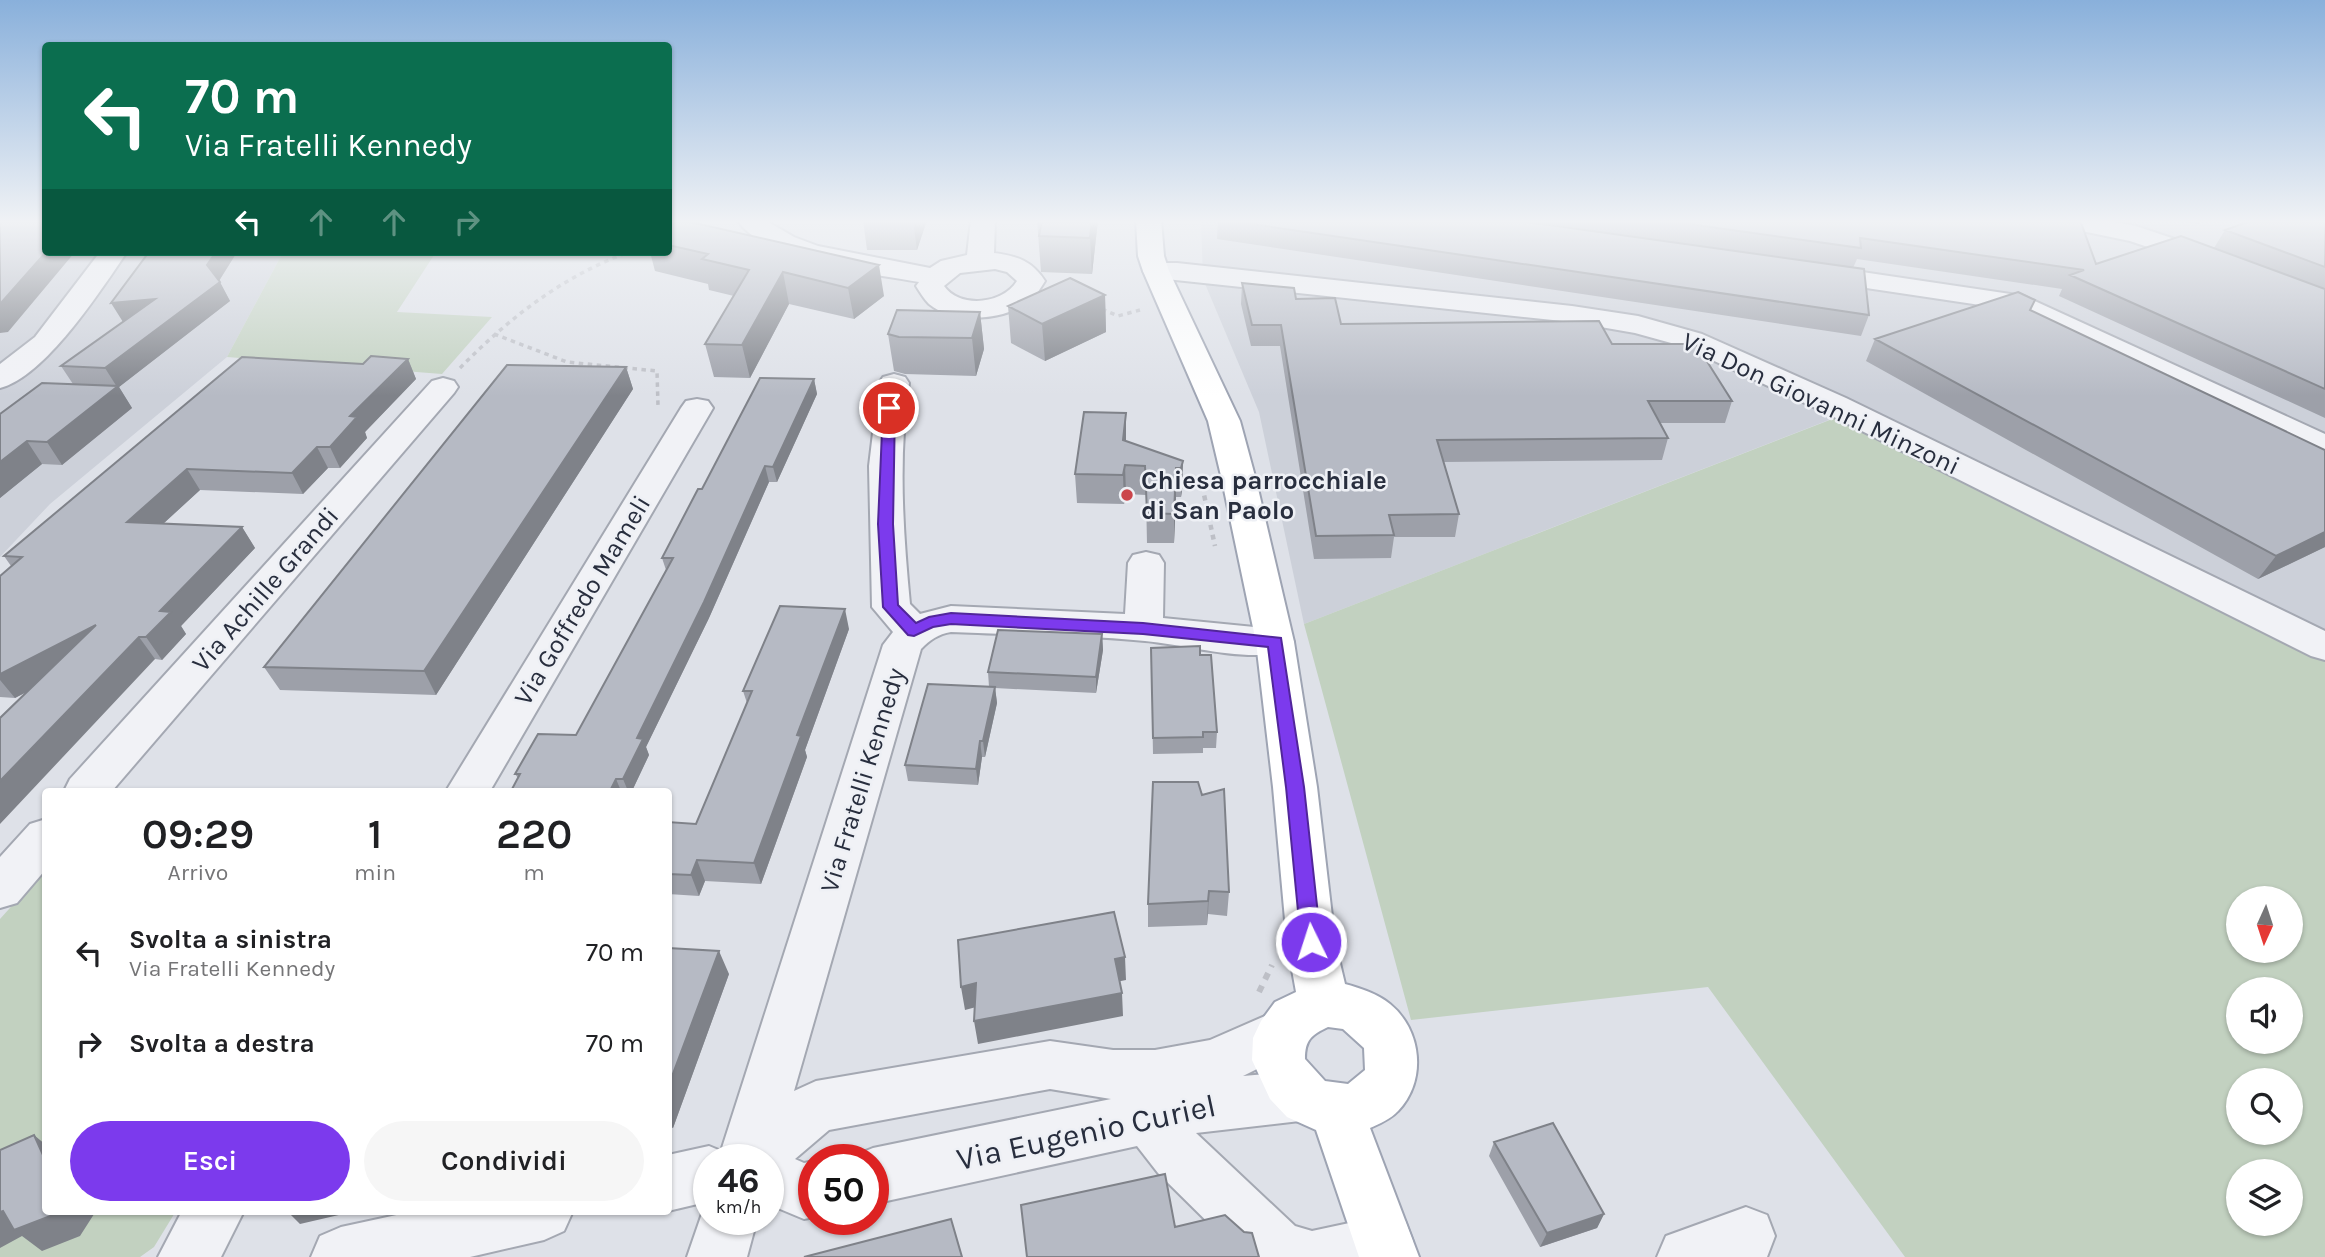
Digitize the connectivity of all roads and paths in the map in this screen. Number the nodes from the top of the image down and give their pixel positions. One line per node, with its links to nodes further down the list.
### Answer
1 (94, 279): 11 (street)
2 (572, 279): 10 (path)
3 (933, 279): 4 (street)
4 (1030, 279)
5 (1159, 279): 20 (main road)
6 (1247, 279): 19 (street, Via Don Giovanni Minzoni)
7 (1851, 279): 15 (street)
8 (1094, 305): 9 (path)
9 (1144, 309)
10 (494, 334): 13 (path); 14 (path)
11 (0, 379)
12 (894, 383): 18 (street)
13 (443, 387): 21 (street, Via Achille Grandi)
14 (697, 408): 22 (street, Via Goffredo Mameli)
15 (2325, 446)
16 (1146, 563): 17 (street)
17 (1143, 628): 18 (street); 20 (street)
18 (914, 631): 29 (street, Via Fratelli Kennedy)
19 (2320, 639)
20 (1275, 642): 26 (main road)
21 (89, 788)
22 (469, 788)
23 (42, 842): 24 (street)
24 (0, 889)
25 (1273, 963): 26 (path)
26 (1286, 1012): 27 (main road); 27 (main road); 30 (street, Via Eugenio Curiel)
27 (1318, 1103): 28 (street, Via Eugenio Curiel); 38 (main road)
28 (1149, 1117): 31 (street, Via Eugenio Curiel); 42 (street)
29 (754, 1144)
30 (769, 1144)
31 (889, 1174)
32 (693, 1178): 33 (street)
33 (672, 1182)
34 (213, 1215): 39 (street)
35 (526, 1215): 40 (street)
36 (724, 1235): 41 (street)
37 (1746, 1236): 44 (street)
38 (1387, 1249): 43 (street)
39 (188, 1257)
40 (341, 1257)
41 (717, 1257)
42 (1303, 1257)
43 (1320, 1257)
44 (1687, 1257)

